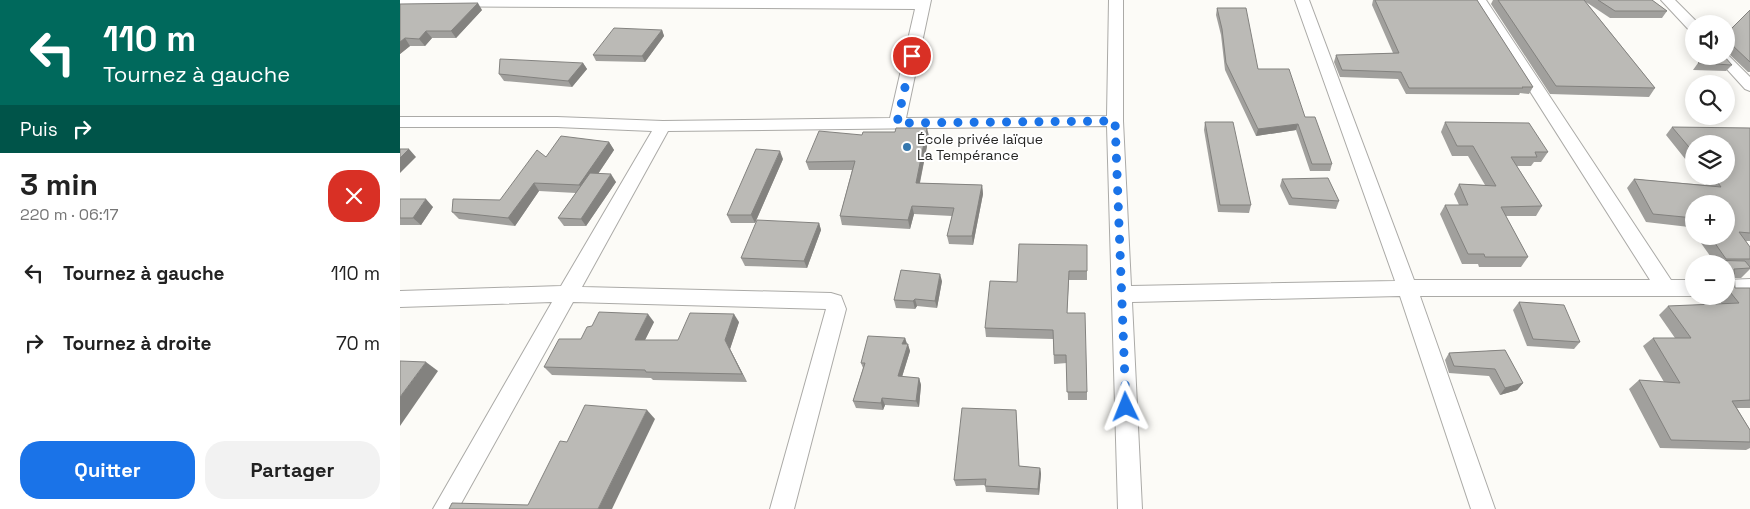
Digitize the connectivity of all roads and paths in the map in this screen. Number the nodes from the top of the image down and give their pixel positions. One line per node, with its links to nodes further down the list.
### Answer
1 (1116, 0): 10 (street)
2 (1302, 0): 15 (street)
3 (1479, 0): 18 (street)
4 (1668, 0): 7 (street)
5 (400, 2): 6 (street)
6 (923, 3): 12 (street)
7 (1685, 18)
8 (1730, 65): 9 (street)
9 (1750, 86)
10 (1115, 121): 12 (street); 20 (street)
11 (400, 122): 13 (street)
12 (897, 123): 13 (street)
13 (663, 126): 19 (street)
14 (1750, 287): 17 (street)
15 (1407, 288): 18 (street); 20 (street); 25 (street)
16 (1685, 288): 18 (street)
17 (1735, 288)
18 (1666, 289)
19 (566, 294): 21 (street); 22 (street); 23 (street)
20 (1121, 294): 24 (street)
21 (400, 299)
22 (446, 509)
23 (782, 509)
24 (1130, 509)
25 (1483, 509)

